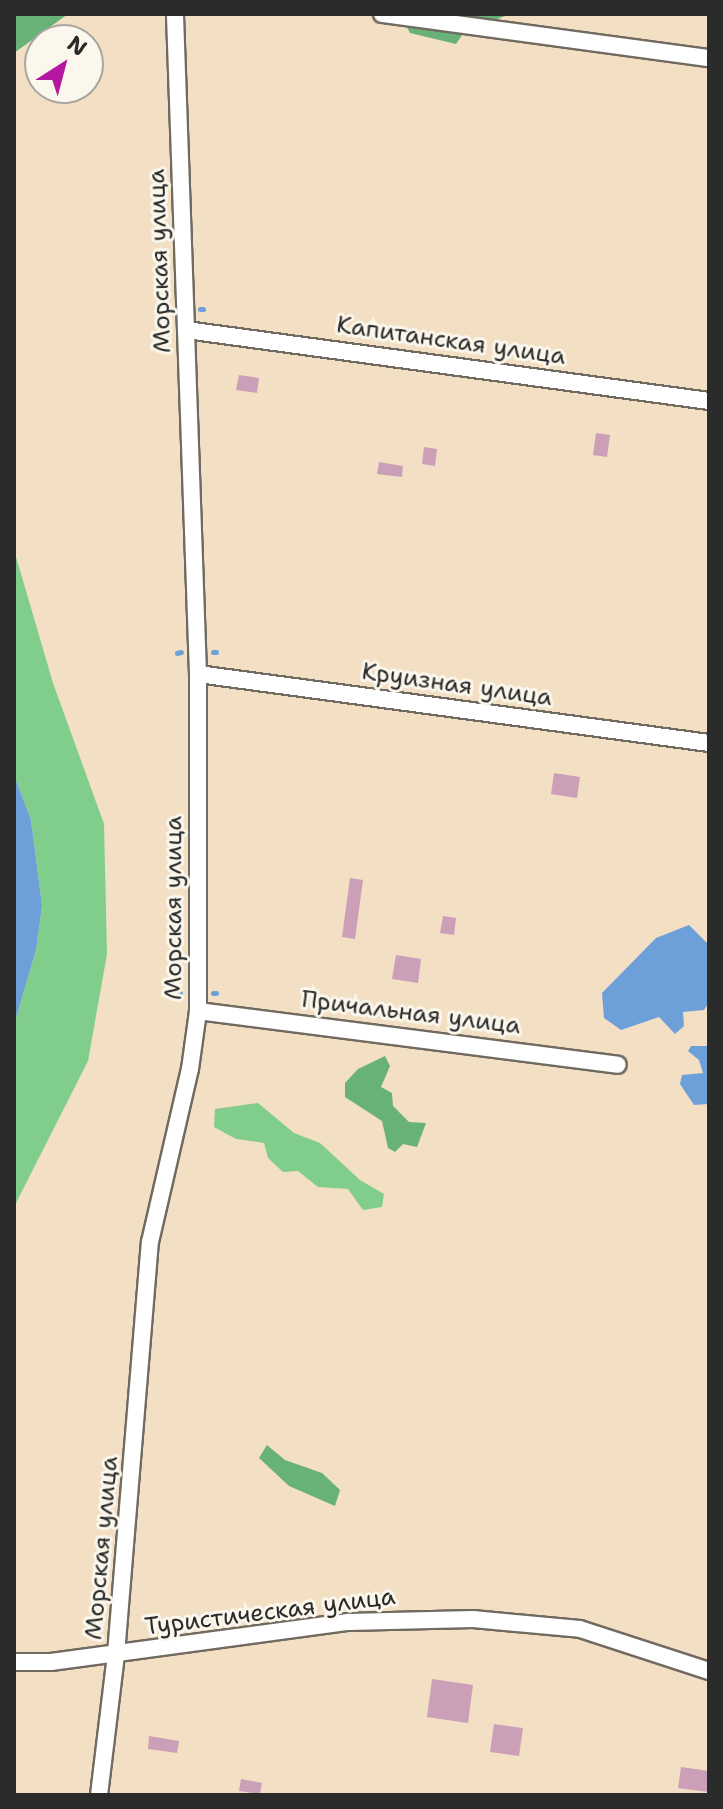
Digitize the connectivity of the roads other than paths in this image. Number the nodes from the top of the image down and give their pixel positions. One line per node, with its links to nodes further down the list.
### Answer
1 (175, 14): 4 (street, Морская улица)
2 (382, 14): 3 (street)
3 (709, 58)
4 (186, 330): 5 (street, Капитанская улица); 6 (street, Морская улица)
5 (709, 401)
6 (198, 674): 7 (street, Круизная улица); 8 (street, Морская улица)
7 (709, 743)
8 (198, 1011): 9 (street, Причальная улица); 10 (street, Морская улица)
9 (618, 1065)
10 (116, 1654): 11 (street, Туристическая улица); 12 (street, Туристическая улица); 13 (street, Морская улица)
11 (14, 1662)
12 (709, 1671)
13 (99, 1795)

